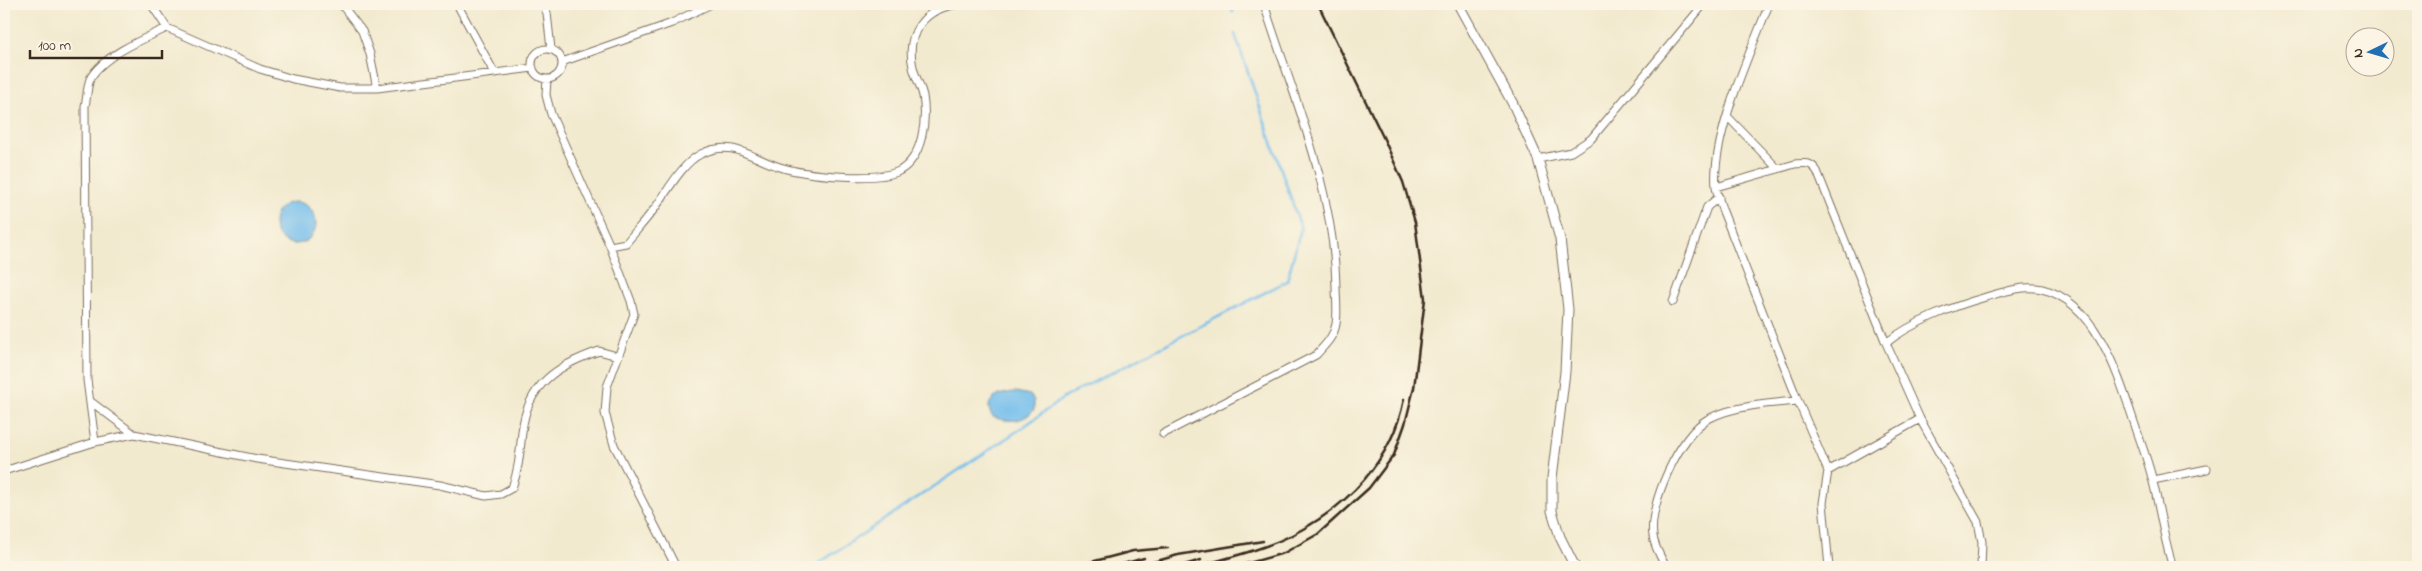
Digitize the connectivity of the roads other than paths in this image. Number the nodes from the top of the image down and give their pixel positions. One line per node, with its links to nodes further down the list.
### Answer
1 (151, 4): 13 (street)
2 (341, 4): 19 (street)
3 (457, 4): 17 (street)
4 (543, 4): 12 (street)
5 (552, 4): 12 (street)
6 (712, 4): 15 (street)
7 (959, 4): 25 (street)
8 (1264, 4): 33 (street)
9 (1458, 4): 21 (street)
10 (1704, 4): 21 (street)
11 (1769, 4): 20 (street)
12 (547, 13): 14 (street)
13 (167, 28): 19 (street); 29 (street)
14 (550, 49): 15 (street); 16 (street)
15 (562, 62): 18 (street)
16 (533, 68): 17 (street); 18 (street)
17 (495, 74): 19 (street)
18 (547, 79): 25 (street)
19 (377, 88)
20 (1728, 117): 22 (street); 23 (street)
21 (1538, 159): 40 (street)
22 (1778, 169): 23 (street); 27 (street)
23 (1716, 188): 24 (street)
24 (1719, 196): 26 (street); 30 (street)
25 (610, 246): 28 (street)
26 (1673, 302)
27 (1886, 343): 31 (street); 38 (street)
28 (617, 356): 32 (street); 39 (street)
29 (90, 401): 32 (street); 34 (street)
30 (1798, 401): 37 (street); 41 (street)
31 (1920, 419): 37 (street); 43 (street)
32 (134, 434): 34 (street)
33 (1163, 434)
34 (95, 442): 36 (street)
35 (2207, 470): 38 (street)
36 (4, 471)
37 (1828, 471): 42 (street)
38 (2153, 480): 44 (street)
39 (676, 567)
40 (1575, 567)
41 (1666, 567)
42 (1829, 567)
43 (1981, 567)
44 (2173, 567)

